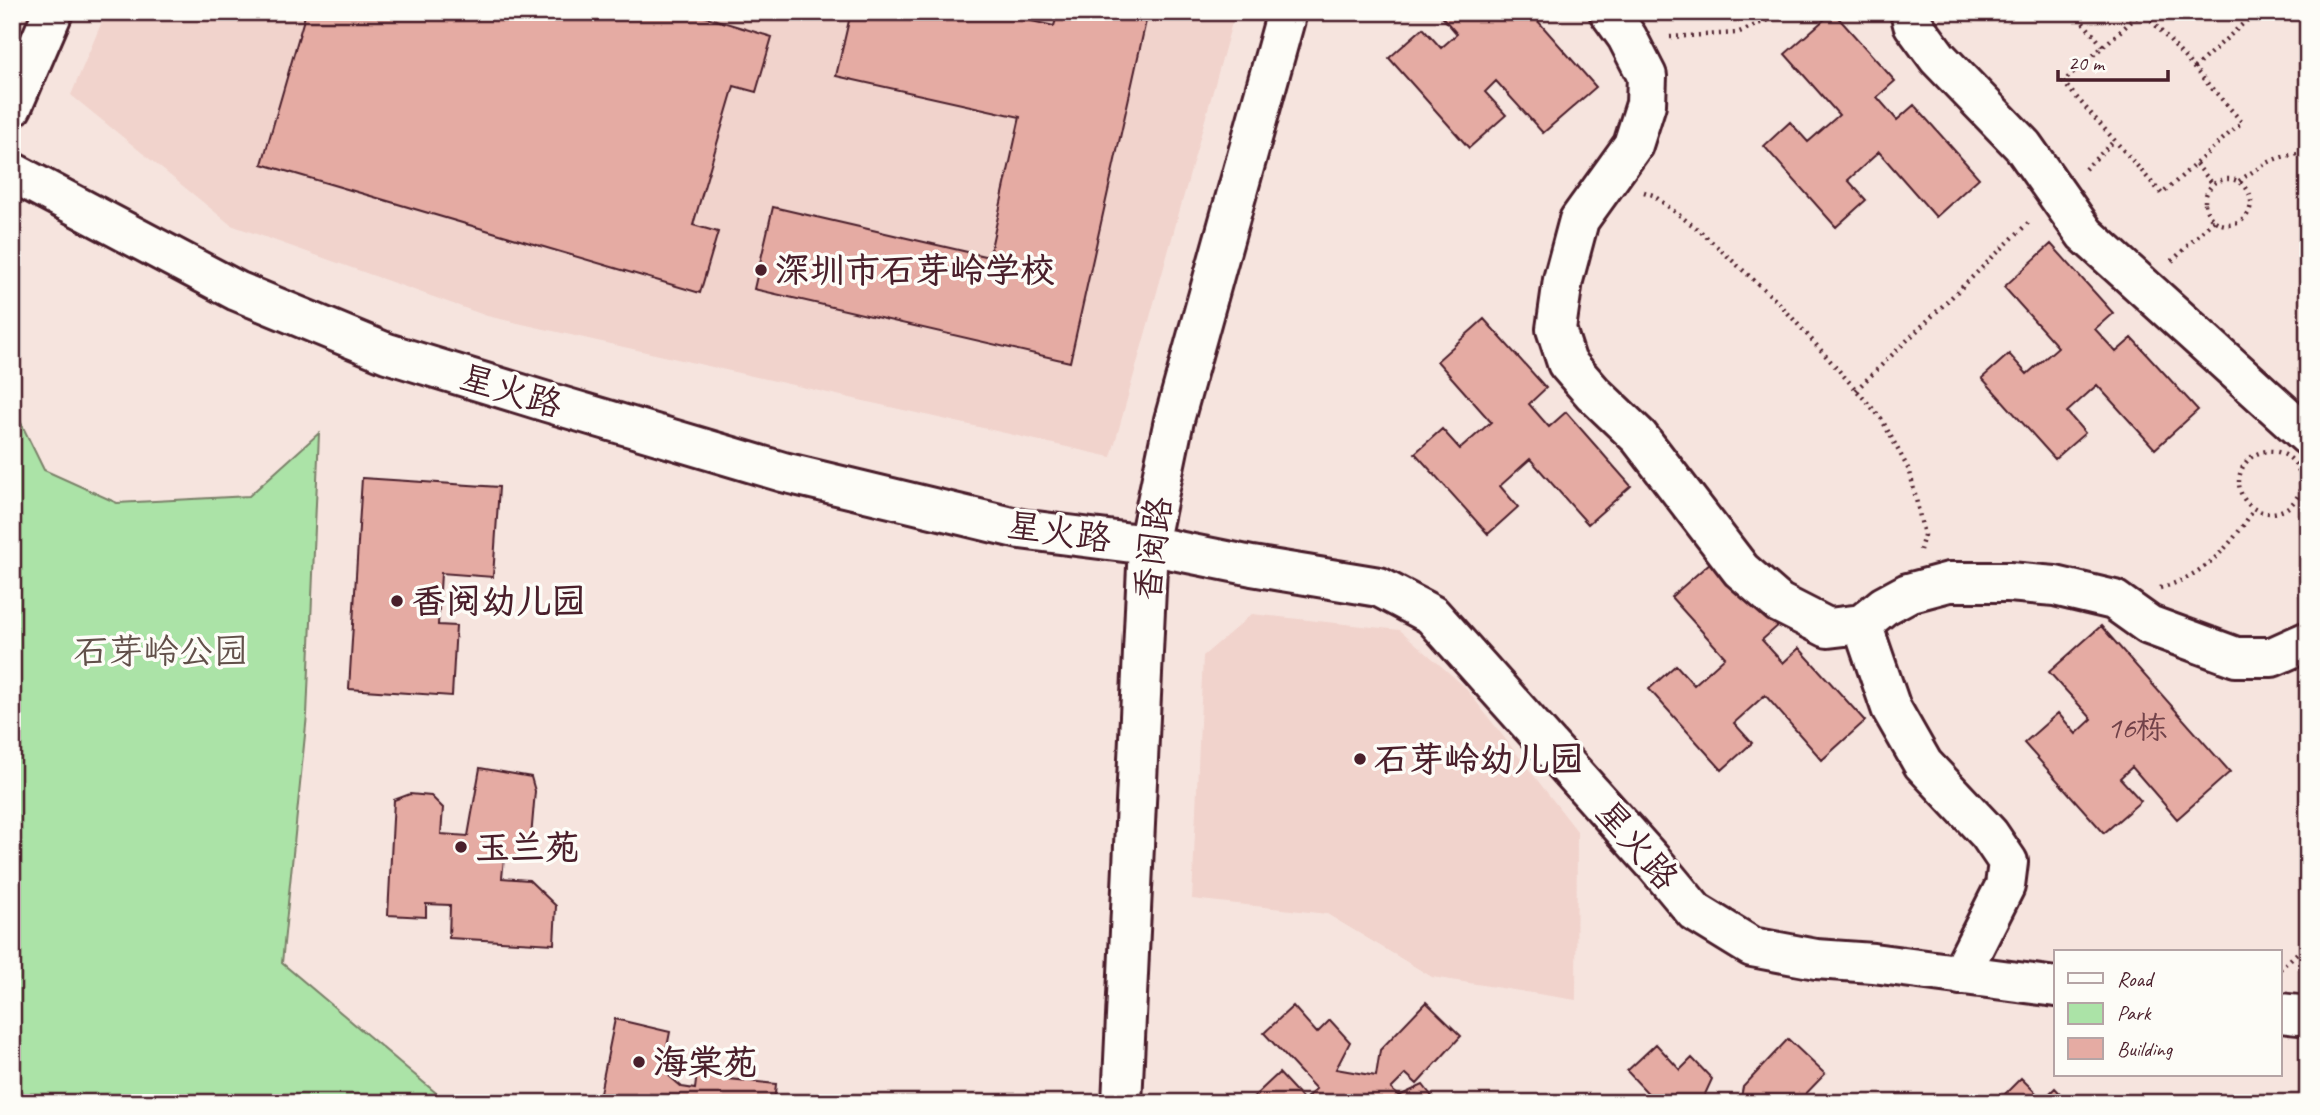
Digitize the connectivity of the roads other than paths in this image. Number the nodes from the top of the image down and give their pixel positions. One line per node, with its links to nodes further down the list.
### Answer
1 (53, 12): 5 (street)
2 (1287, 12): 8 (street, 香阅路)
3 (1910, 12): 7 (street)
4 (1618, 25): 9 (street)
5 (12, 107)
6 (12, 172): 8 (street, 星火路)
7 (2308, 436)
8 (1148, 545): 11 (street, 星火路); 15 (street, 香阅路)
9 (1862, 624): 10 (street); 11 (street)
10 (2308, 641)
11 (1960, 975): 12 (street, 星火路)
12 (2054, 987)
13 (2282, 1013): 14 (street)
14 (2308, 1016)
15 (1122, 1103)

